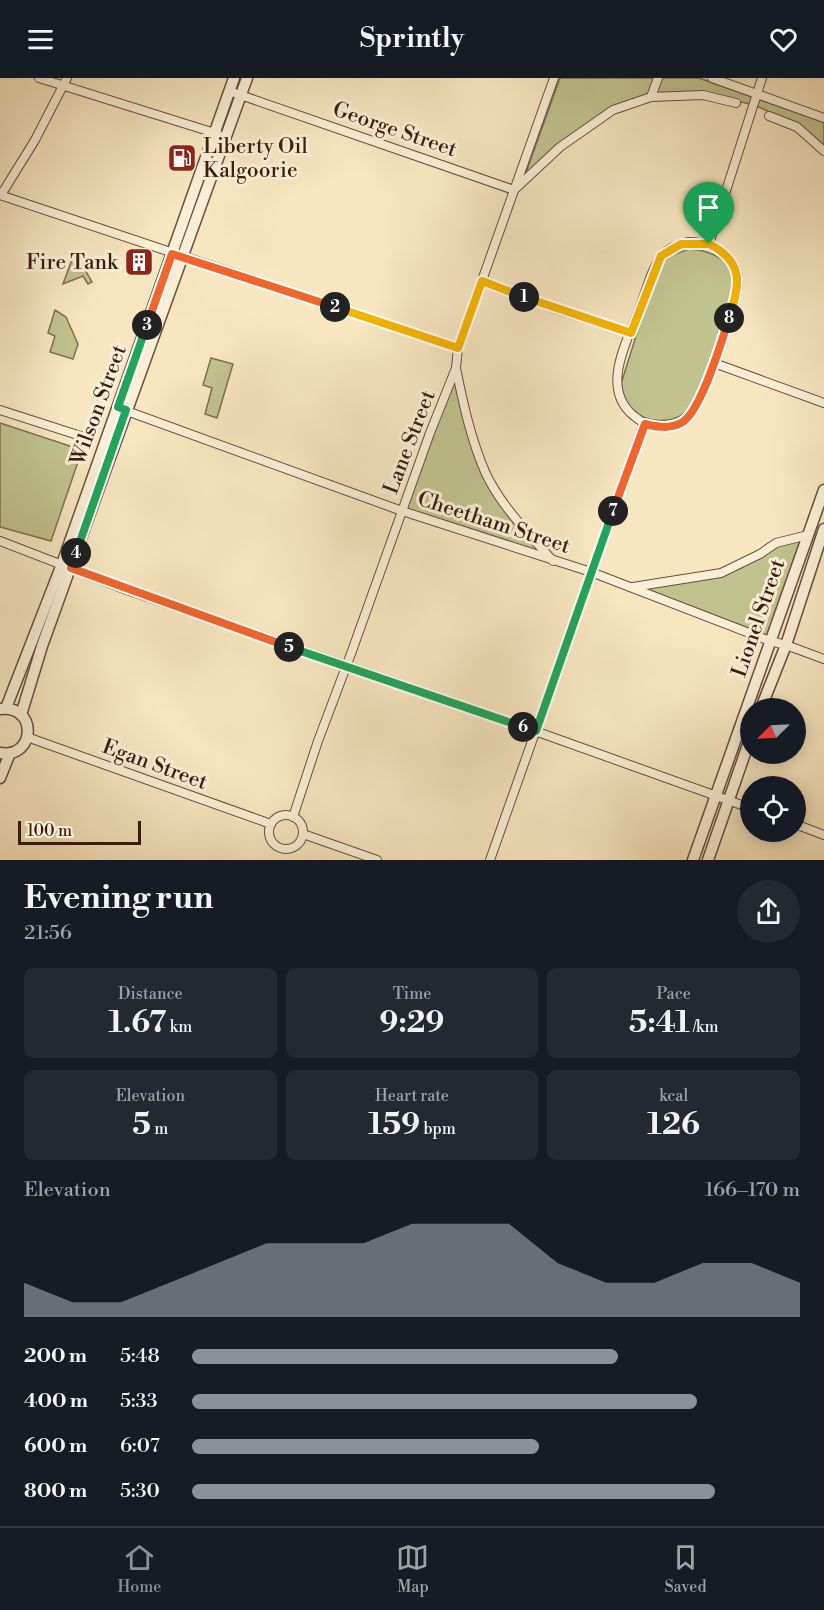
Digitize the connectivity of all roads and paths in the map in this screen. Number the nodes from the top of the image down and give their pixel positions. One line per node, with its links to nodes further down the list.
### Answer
1 (39, 78): 8 (street)
2 (234, 78): 9 (street, Wilson Street)
3 (247, 78): 10 (street, Wilson Street)
4 (554, 78): 19 (street, Lane Street)
5 (658, 78): 12 (street)
6 (712, 78): 11 (street)
7 (762, 78): 11 (street)
8 (65, 82): 16 (street); 20 (street)
9 (229, 91): 10 (street, George Street); 16 (street, Wilson Street)
10 (242, 94): 17 (street, Wilson Street); 19 (street, George Street)
11 (756, 94): 15 (street); 21 (street)
12 (651, 97): 13 (street); 19 (street)
13 (736, 103)
14 (769, 116): 18 (street)
15 (824, 118)
16 (214, 133): 17 (street); 22 (street, Wilson Street)
17 (227, 138): 22 (street, Wilson Street)
18 (824, 151)
19 (514, 190): 23 (street, Lane Street)
20 (0, 195): 22 (street)
21 (709, 244): 24 (street); 26 (street)
22 (177, 255): 25 (street); 29 (street, Wilson Street)
23 (482, 281): 24 (street); 25 (street, Lane Street)
24 (631, 333): 31 (street)
25 (458, 348): 27 (street, Lane Street)
26 (714, 363): 28 (street); 31 (street)
27 (456, 368): 34 (street, Lane Street); 38 (street)
28 (824, 403)
29 (122, 409): 34 (street, Cheetham Street); 39 (street, Wilson Street)
30 (0, 410): 32 (street)
31 (645, 424): 40 (street)
32 (87, 438)
33 (824, 490): 36 (street, Lionel Street)
34 (402, 511): 38 (street, Cheetham Street); 45 (street, Lane Street)
35 (824, 529): 43 (street, Lionel Street)
36 (808, 535): 41 (street); 42 (street, Lionel Street)
37 (0, 541): 39 (street)
38 (553, 561): 40 (street, Cheetham Street)
39 (66, 566): 45 (street); 47 (street, Wilson Street); 48 (street, Wilson Street)
40 (591, 572): 41 (street, Cheetham Street); 49 (street)
41 (631, 587): 42 (street, Cheetham Street)
42 (770, 641): 43 (street, Cheetham Street); 54 (street, Lionel Street)
43 (786, 645): 44 (street, Cheetham Street); 46 (street, Lionel Street)
44 (824, 659)
45 (346, 667): 49 (street); 57 (street, Lane Street)
46 (765, 698)
47 (3, 709): 48 (street)
48 (21, 715): 50 (street)
49 (536, 731): 54 (street); 65 (street)
50 (27, 737): 51 (street); 58 (street, Egan Street)
51 (5, 753): 53 (street)
52 (741, 764): 55 (street)
53 (0, 778)
54 (716, 796): 55 (street); 66 (street, Lionel Street)
55 (728, 801): 56 (street); 67 (street)
56 (740, 805)
57 (293, 817): 58 (street); 60 (street)
58 (272, 824): 62 (street)
59 (806, 828): 61 (street)
60 (303, 834): 62 (street); 64 (street)
61 (824, 834)
62 (285, 849): 63 (street)
63 (281, 860)
64 (377, 860)
65 (490, 860)
66 (693, 860)
67 (708, 860)

